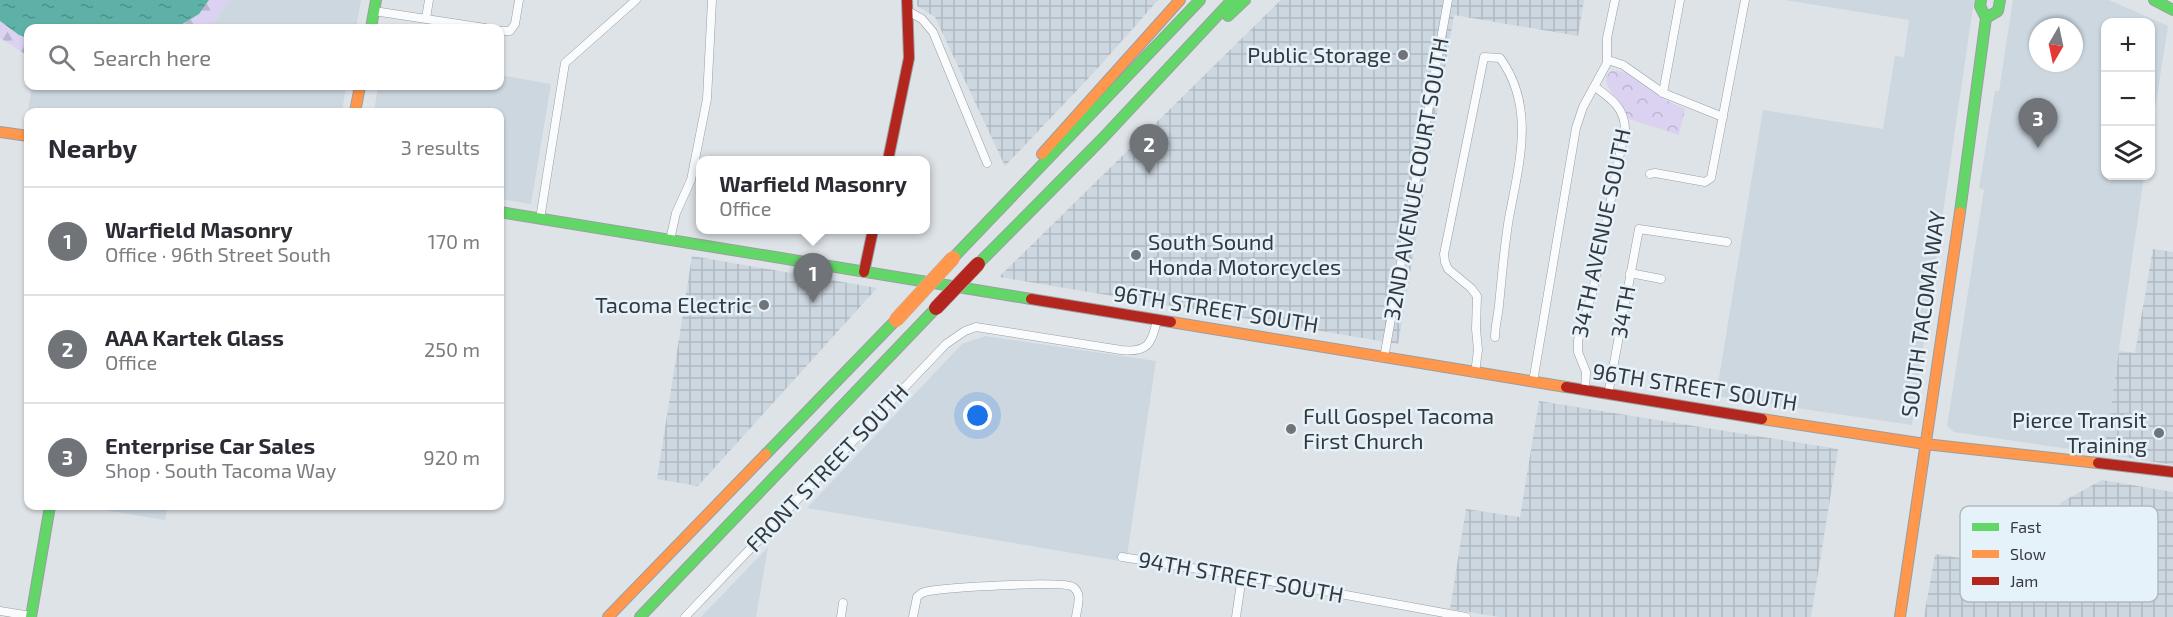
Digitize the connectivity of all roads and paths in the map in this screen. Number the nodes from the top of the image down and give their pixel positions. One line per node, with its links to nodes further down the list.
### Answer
1 (429, 0): 19 (street)
2 (519, 0): 23 (street)
3 (636, 0): 37 (street)
4 (712, 0): 39 (street)
5 (1180, 0): 41 (main road)
6 (1200, 0): 41 (main road)
7 (1232, 0): 32 (main road)
8 (1245, 0): 32 (main road)
9 (1448, 0): 47 (street, 32ND AVENUE COURT SOUTH)
10 (1615, 0): 24 (street)
11 (1680, 0): 27 (street)
12 (1745, 0): 29 (street)
13 (1981, 0): 20 (main road, SOUTH TACOMA WAY)
14 (2000, 0): 20 (main road)
15 (2154, 0): 18 (main road)
16 (375, 5): 19 (street); 21 (main road)
17 (907, 6): 33 (main road); 34 (street)
18 (2173, 10)
19 (426, 18): 22 (street)
20 (1986, 18): 52 (main road, SOUTH TACOMA WAY)
21 (371, 24)
22 (461, 24)
23 (504, 31)
24 (1608, 60): 25 (street); 27 (street)
25 (1595, 87): 49 (street); 50 (street, 34TH AVENUE SOUTH)
26 (359, 90): 28 (main road)
27 (1663, 93): 29 (street)
28 (356, 108)
29 (1723, 117): 35 (street)
30 (0, 132): 31 (main road)
31 (24, 135)
32 (1102, 139): 61 (main road, bridge)
33 (889, 156)
34 (987, 163)
35 (1650, 174)
36 (504, 213): 37 (main road, 96TH STREET SOUTH)
37 (540, 219): 39 (main road, 96TH STREET SOUTH)
38 (872, 234): 42 (main road)
39 (670, 240): 42 (main road, 96TH STREET SOUTH)
40 (1727, 242): 43 (street, 34TH)
41 (968, 244): 60 (main road, bridge)
42 (864, 272): 45 (main road, 96TH STREET SOUTH)
43 (1630, 273): 44 (street); 51 (street, 34TH)
44 (1661, 279)
45 (1157, 320): 47 (main road, 96TH STREET SOUTH); 62 (street, FRONT STREET SOUTH)
46 (1495, 337): 48 (street, 32ND AVENUE COURT SOUTH)
47 (1384, 358): 48 (main road, 96TH STREET SOUTH)
48 (1475, 373): 49 (main road, 96TH STREET SOUTH)
49 (1533, 382): 50 (main road, 96TH STREET SOUTH)
50 (1586, 391): 51 (main road, 96TH STREET SOUTH)
51 (1608, 394): 52 (main road, 96TH STREET SOUTH)
52 (1925, 444): 53 (main road, 96TH STREET SOUTH); 68 (main road, SOUTH TACOMA WAY)
53 (2173, 472)
54 (49, 510): 59 (main road)
55 (1122, 557): 56 (street, 94TH STREET SOUTH)
56 (1242, 576): 66 (street); 67 (street, 94TH STREET SOUTH)
57 (843, 603): 63 (street)
58 (0, 611): 59 (street)
59 (31, 617)
60 (608, 617)
61 (639, 617)
62 (685, 617)
63 (841, 617)
64 (913, 617): 65 (street)
65 (1076, 617)
66 (1236, 617)
67 (1466, 617)
68 (1900, 617)

